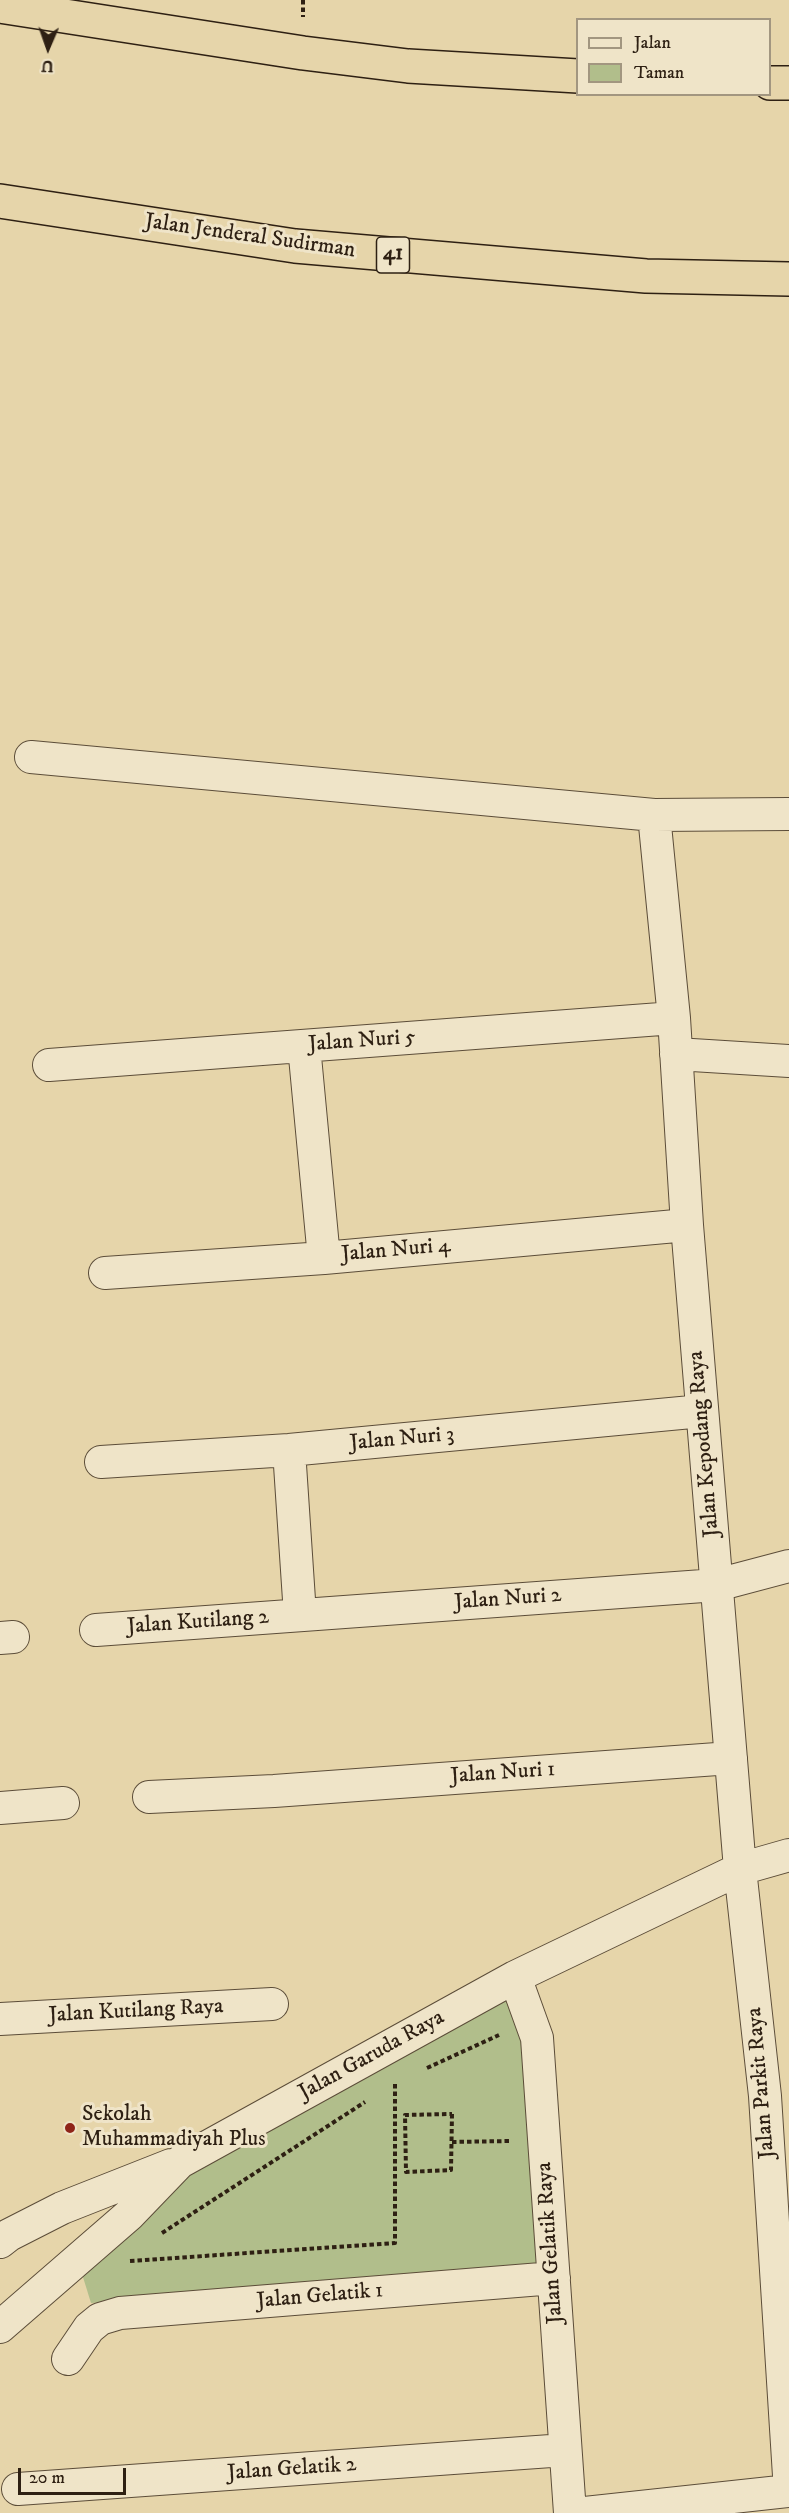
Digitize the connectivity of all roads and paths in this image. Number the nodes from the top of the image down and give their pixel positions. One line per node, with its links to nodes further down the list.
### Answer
1 (0, 6): 2 (highway)
2 (576, 76)
3 (771, 82): 4 (highway)
4 (789, 83)
5 (0, 201): 6 (highway, Jalan Jenderal Sudirman / 41)
6 (789, 279)
7 (32, 757): 9 (street)
8 (789, 814): 9 (street)
9 (654, 815): 10 (street, Jalan Kepodang Raya)
10 (674, 1018): 11 (street, Jalan Nuri 5); 12 (street, Jalan Kepodang Raya)
11 (304, 1046): 14 (street, Jalan Nuri 5); 16 (street)
12 (676, 1054): 13 (street); 15 (street, Jalan Kepodang Raya)
13 (789, 1061)
14 (49, 1065)
15 (687, 1224): 16 (street, Jalan Nuri 4); 18 (street, Jalan Kepodang Raya)
16 (324, 1258): 17 (street, Jalan Nuri 4)
17 (105, 1273)
18 (702, 1411): 19 (street, Jalan Nuri 3); 22 (street, Jalan Kepodang Raya)
19 (289, 1450): 20 (street, Jalan Nuri 3); 23 (street)
20 (101, 1462)
21 (789, 1566): 22 (street, Jalan Nuri 2)
22 (717, 1585): 23 (street, Jalan Nuri 2); 25 (street, Jalan Kepodang Raya)
23 (300, 1615): 24 (street, Jalan Kutilang 2)
24 (96, 1630)
25 (731, 1758): 26 (street, Jalan Nuri 1); 30 (street, Jalan Kepodang Raya)
26 (149, 1797)
27 (63, 1803): 28 (street)
28 (0, 1808)
29 (789, 1855): 30 (street, Jalan Garuda Raya)
30 (740, 1869): 31 (street, Jalan Garuda Raya); 39 (street, Jalan Parkit Raya)
31 (515, 1977): 34 (street, Jalan Gelatik Raya); 43 (street, Jalan Garuda Raya)
32 (272, 2004): 33 (street, Jalan Kutilang Raya)
33 (0, 2019)
34 (531, 2020): 35 (path); 41 (street, Jalan Gelatik Raya)
35 (416, 2073)
36 (406, 2078): 37 (path)
37 (395, 2083): 38 (path); 46 (path)
38 (385, 2089)
39 (777, 2095): 48 (street, Jalan Parkit Raya)
40 (366, 2102): 44 (path)
41 (544, 2141): 42 (path); 47 (street, Jalan Gelatik Raya)
42 (452, 2142): 42 (path)
43 (180, 2162): 45 (street); 49 (street, Jalan Garuda Raya)
44 (158, 2236)
45 (0, 2242)
46 (118, 2262)
47 (554, 2278): 50 (street, Jalan Gelatik 1); 51 (street, Jalan Gelatik Raya)
48 (784, 2303): 52 (street, Jalan Parkit Raya)
49 (0, 2327)
50 (68, 2359)
51 (565, 2450): 53 (street, Jalan Gelatik 2); 55 (street, Jalan Gelatik Raya)
52 (789, 2476)
53 (18, 2489)
54 (789, 2491): 56 (street)
55 (570, 2513)
56 (585, 2513)

